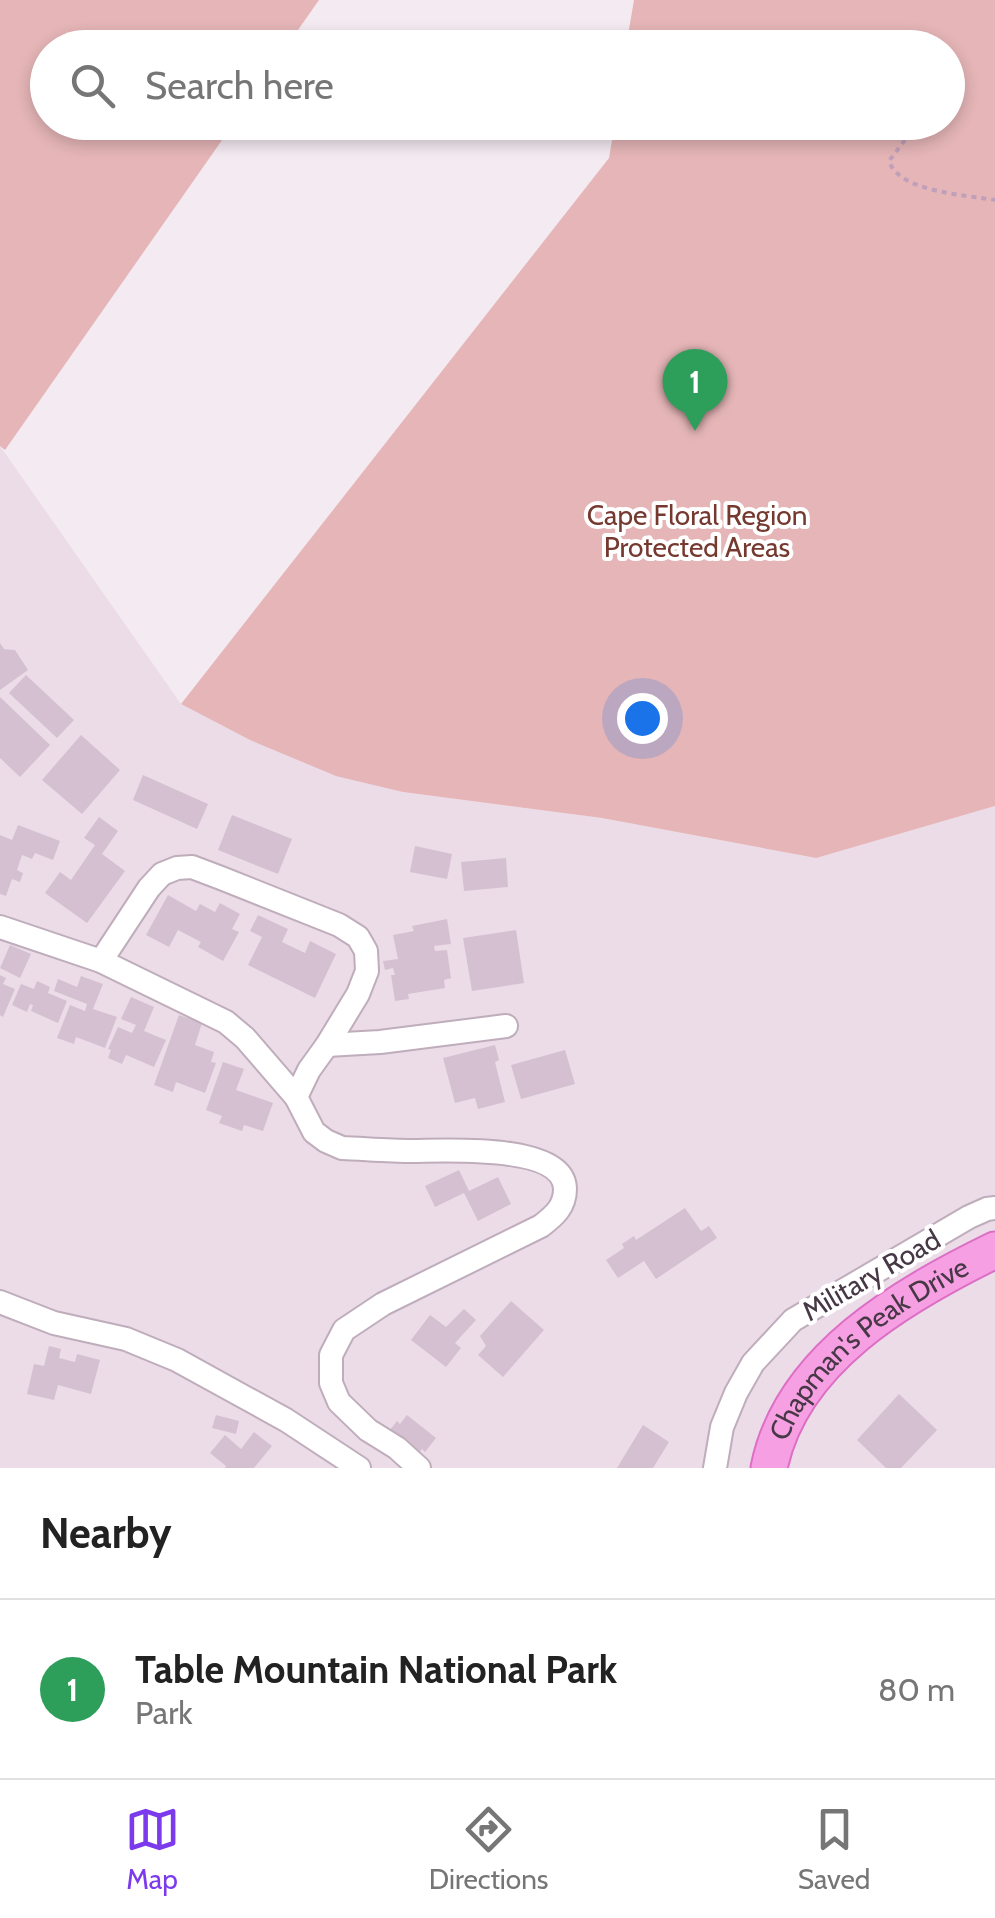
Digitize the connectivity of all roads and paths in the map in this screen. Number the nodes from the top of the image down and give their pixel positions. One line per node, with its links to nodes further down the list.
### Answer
1 (904, 140): 2 (path)
2 (995, 200)
3 (0, 927): 4 (street)
4 (100, 961): 6 (street); 7 (street)
5 (506, 1026): 6 (street)
6 (327, 1045): 7 (street)
7 (296, 1097): 12 (street)
8 (995, 1208): 13 (street, Military Road)
9 (995, 1250): 14 (main road, Chapman's Peak Drive)
10 (0, 1302): 11 (street)
11 (360, 1468)
12 (419, 1468)
13 (715, 1468)
14 (769, 1468)

